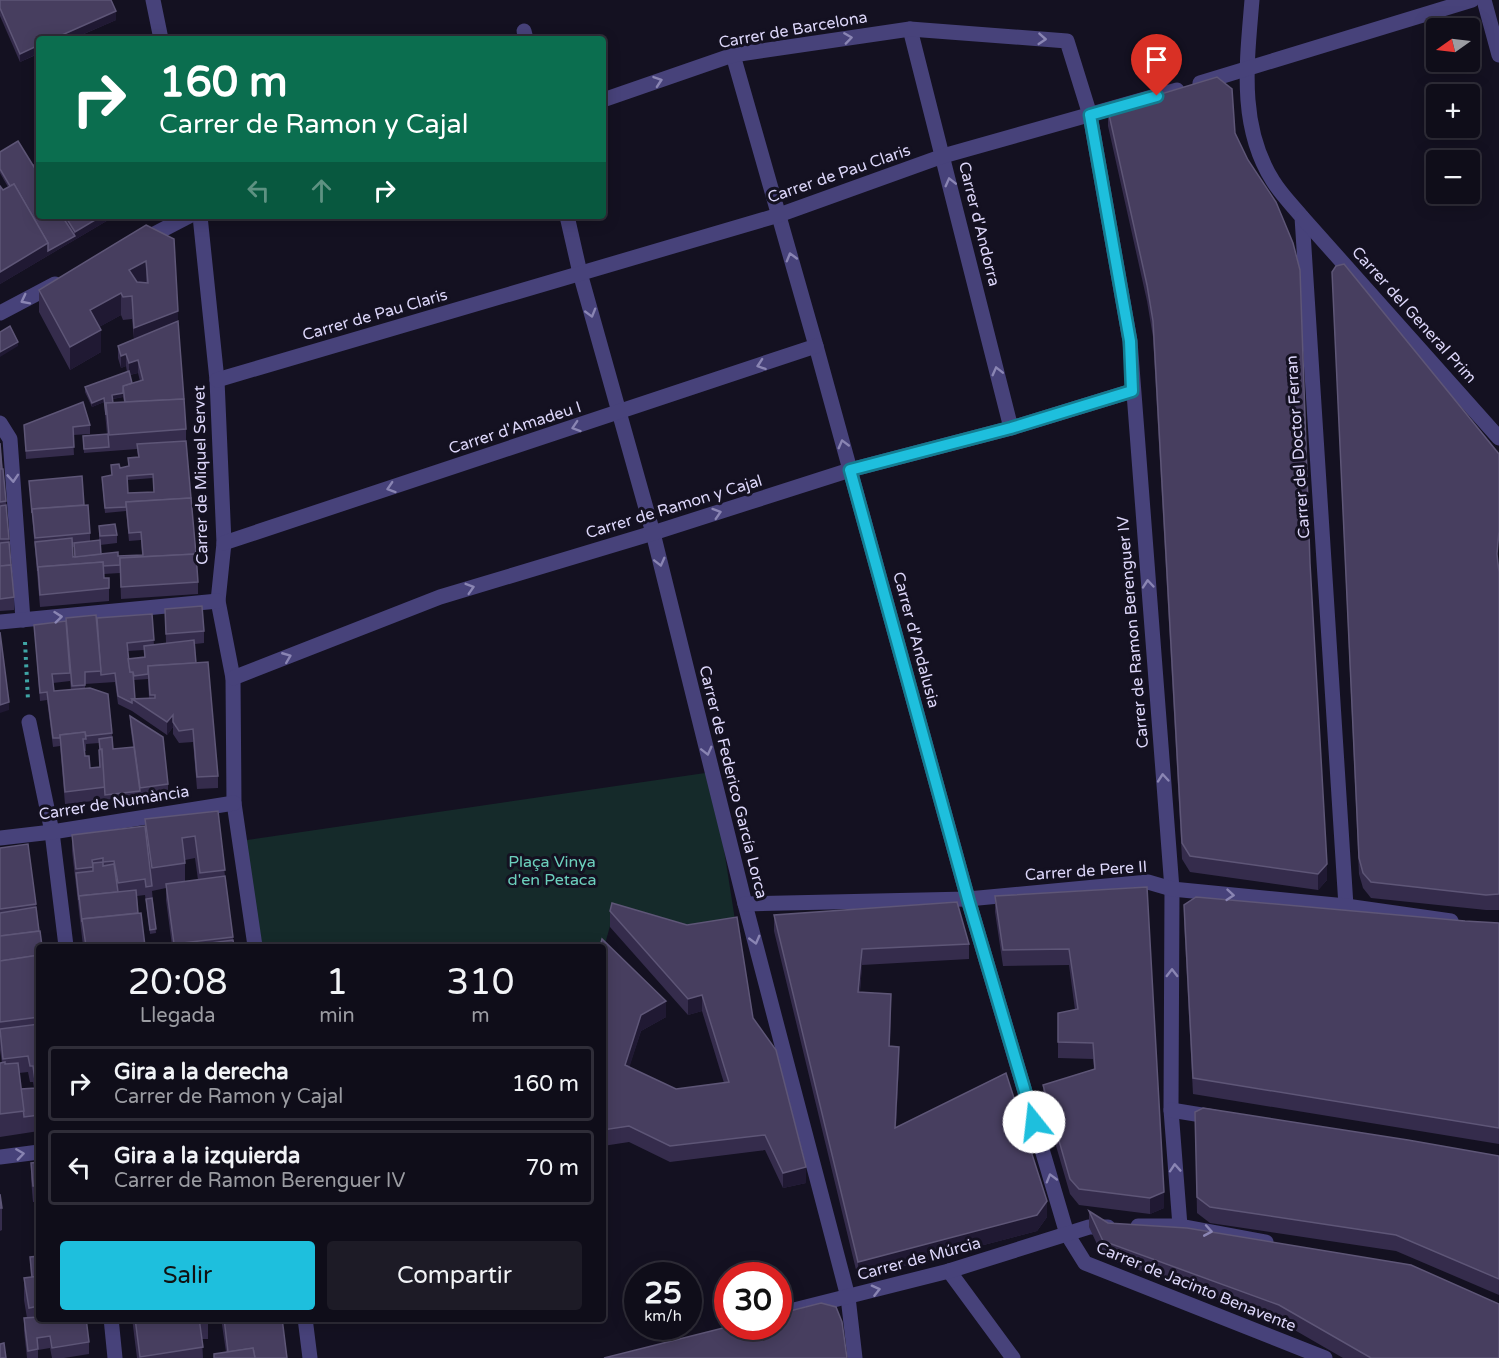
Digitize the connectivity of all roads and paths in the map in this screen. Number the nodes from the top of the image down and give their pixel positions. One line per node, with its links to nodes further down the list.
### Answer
1 (153, 0): 6 (street)
2 (1252, 0): 10 (street)
3 (1472, 0): 10 (street, Carrer de Pau Claris)
4 (1484, 0): 9 (street)
5 (910, 29): 7 (street, Carrer de Barcelona, one-way to 7); 8 (street, Carrer de Barcelona, one-way to 5); 13 (street, Carrer d'Andorra)
6 (160, 36)
7 (1067, 41): 12 (street, Carrer de Ramon Berenguer IV)
8 (733, 55): 11 (street, Carrer de Barcelona, one-way to 8); 14 (street, Carrer d'Andalusia)
9 (1499, 55)
10 (1247, 70): 12 (street, Carrer de Pau Claris); 15 (street)
11 (606, 99)
12 (1090, 115): 13 (street, Carrer de Pau Claris); 25 (street, Carrer de Ramon Berenguer IV)
13 (944, 156): 14 (street, Carrer de Pau Claris); 28 (street, Carrer d'Andorra, one-way to 13)
14 (779, 215): 20 (street, Carrer de Pau Claris); 23 (street, Carrer d'Andalusia, one-way to 14)
15 (1302, 217): 29 (street, Carrer del General Prim); 44 (street, Carrer del Doctor Ferran)
16 (183, 219): 19 (street)
17 (200, 219): 24 (street, Carrer de Miquel Servet)
18 (568, 219): 20 (street, Carrer de Federico García Lorca)
19 (126, 248)
20 (580, 273): 24 (street, Carrer de Pau Claris); 26 (street, Carrer de Federico García Lorca, one-way to 26)
21 (74, 275): 22 (street, one-way to 22)
22 (0, 313)
23 (816, 346): 26 (street, Carrer d'Amadeu I, one-way to 26); 30 (street, Carrer d'Andalusia, one-way to 23)
24 (217, 380): 32 (street, Carrer de Miquel Servet)
25 (1132, 391): 28 (street, Carrer de Ramon y Cajal); 41 (street, Carrer de Ramon Berenguer IV, one-way to 25)
26 (619, 413): 31 (street, Carrer de Federico García Lorca); 32 (street, Carrer d'Amadeu I, one-way to 32)
27 (0, 423): 34 (street, one-way to 34)
28 (1011, 428): 30 (street, Carrer de Ramon y Cajal)
29 (1499, 438)
30 (850, 470): 31 (street, Carrer de Ramon y Cajal, one-way to 30); 42 (street, Carrer d'Andalusia)
31 (653, 533): 36 (street, Carrer de Ramon y Cajal, one-way to 31); 43 (street, Carrer de Federico García Lorca, one-way to 43)
32 (224, 543): 33 (street, Carrer de Miquel Servet)
33 (218, 601): 34 (street, one-way to 33); 36 (street, Carrer de Miquel Servet)
34 (23, 620): 35 (street); 37 (path)
35 (0, 622)
36 (233, 678): 38 (street, Carrer de Miquel Servet)
37 (29, 722): 39 (street)
38 (234, 803): 39 (street, Carrer de Numància); 47 (street, Carrer de Miquel Servet)
39 (52, 832): 40 (street, Carrer de Numància); 46 (street)
40 (0, 838)
41 (1172, 889): 42 (street, Carrer de Pere II); 44 (street, Carrer de Pere II, one-way to 44); 48 (street, Carrer de Ramon Berenguer IV, one-way to 41)
42 (968, 899): 43 (street, Carrer de Pere II); 53 (street, Carrer d'Andalusia, one-way to 42)
43 (745, 904): 56 (street, Carrer de Federico García Lorca, one-way to 56)
44 (1346, 906): 45 (street, Carrer de Pere II)
45 (1467, 923)
46 (66, 944)
47 (255, 944)
48 (1171, 1110): 49 (street); 52 (street, Carrer de Ramon Berenguer IV, one-way to 48)
49 (1229, 1119)
50 (36, 1152): 51 (street, one-way to 50)
51 (0, 1157)
52 (1180, 1226): 53 (street, Carrer de Múrcia); 54 (street, Carrer de Múrcia, one-way to 54)
53 (1067, 1234): 55 (street, Carrer de Múrcia); 64 (street, Carrer de Jacinto Benavente)
54 (1285, 1245)
55 (949, 1271): 56 (street, Carrer de Múrcia, one-way to 55); 63 (street)
56 (848, 1297): 57 (street, Carrer de Múrcia); 62 (street, Carrer de Federico García Lorca)
57 (792, 1311)
58 (112, 1322): 60 (street)
59 (306, 1322): 61 (street)
60 (116, 1358)
61 (310, 1358)
62 (855, 1358)
63 (1013, 1358)
64 (1325, 1358)

